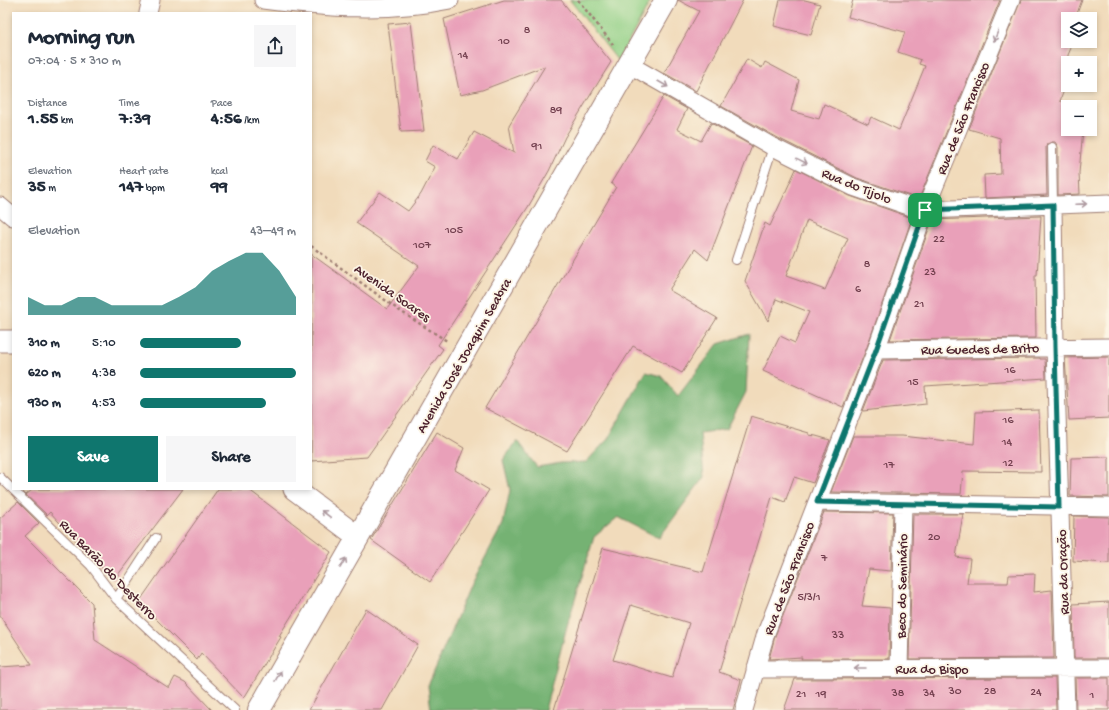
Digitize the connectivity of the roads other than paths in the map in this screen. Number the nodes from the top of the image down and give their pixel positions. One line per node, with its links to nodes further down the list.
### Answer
1 (151, 0): 6 (street)
2 (263, 0): 3 (street)
3 (450, 0)
4 (666, 0): 7 (main road, Avenida José Joaquim Seabra)
5 (1011, 0): 13 (street, Rua de São Francisco, one-way to 13)
6 (148, 12)
7 (630, 65): 8 (street, Rua do Tijolo, one-way to 8); 27 (main road, Avenida José Joaquim Seabra)
8 (773, 147): 13 (street, Rua do Tijolo, one-way to 13); 15 (lane)
9 (1052, 147): 11 (lane, Rua da Oração)
10 (1109, 203): 11 (street, Rua do Tijolo, one-way to 10)
11 (1053, 205): 13 (street, Rua do Tijolo); 16 (street, Rua da Oração)
12 (0, 206): 14 (street)
13 (925, 210): 18 (street, Rua de São Francisco)
14 (12, 216)
15 (736, 260)
16 (1055, 347): 17 (street, Rua Guedes de Brito); 18 (street, Rua Guedes de Brito); 25 (street, Rua da Oração)
17 (1109, 347)
18 (876, 350): 23 (street, Rua de São Francisco)
19 (0, 477): 20 (lane, Rua Barão do Desterro)
20 (12, 489)
21 (13, 490): 29 (lane, Rua Barão do Desterro)
22 (295, 490): 27 (street, one-way to 22)
23 (817, 502): 24 (street); 33 (street, Rua de São Francisco)
24 (903, 505): 25 (street); 30 (street, Beco do Seminário)
25 (1059, 507): 26 (street); 31 (street, Rua da Oração)
26 (1109, 507)
27 (358, 537): 35 (main road, Avenida José Joaquim Seabra, one-way to 27)
28 (156, 538): 29 (lane)
29 (116, 599): 34 (lane, Rua Barão do Desterro)
30 (899, 668): 31 (street, Rua do Bispo); 33 (street, Rua do Bispo, one-way to 33)
31 (1065, 668): 32 (street, Rua do Bispo); 37 (street, Rua da Oração)
32 (1109, 668)
33 (755, 669): 36 (street, Rua de São Francisco)
34 (235, 710)
35 (259, 710)
36 (744, 710)
37 (1066, 710)

